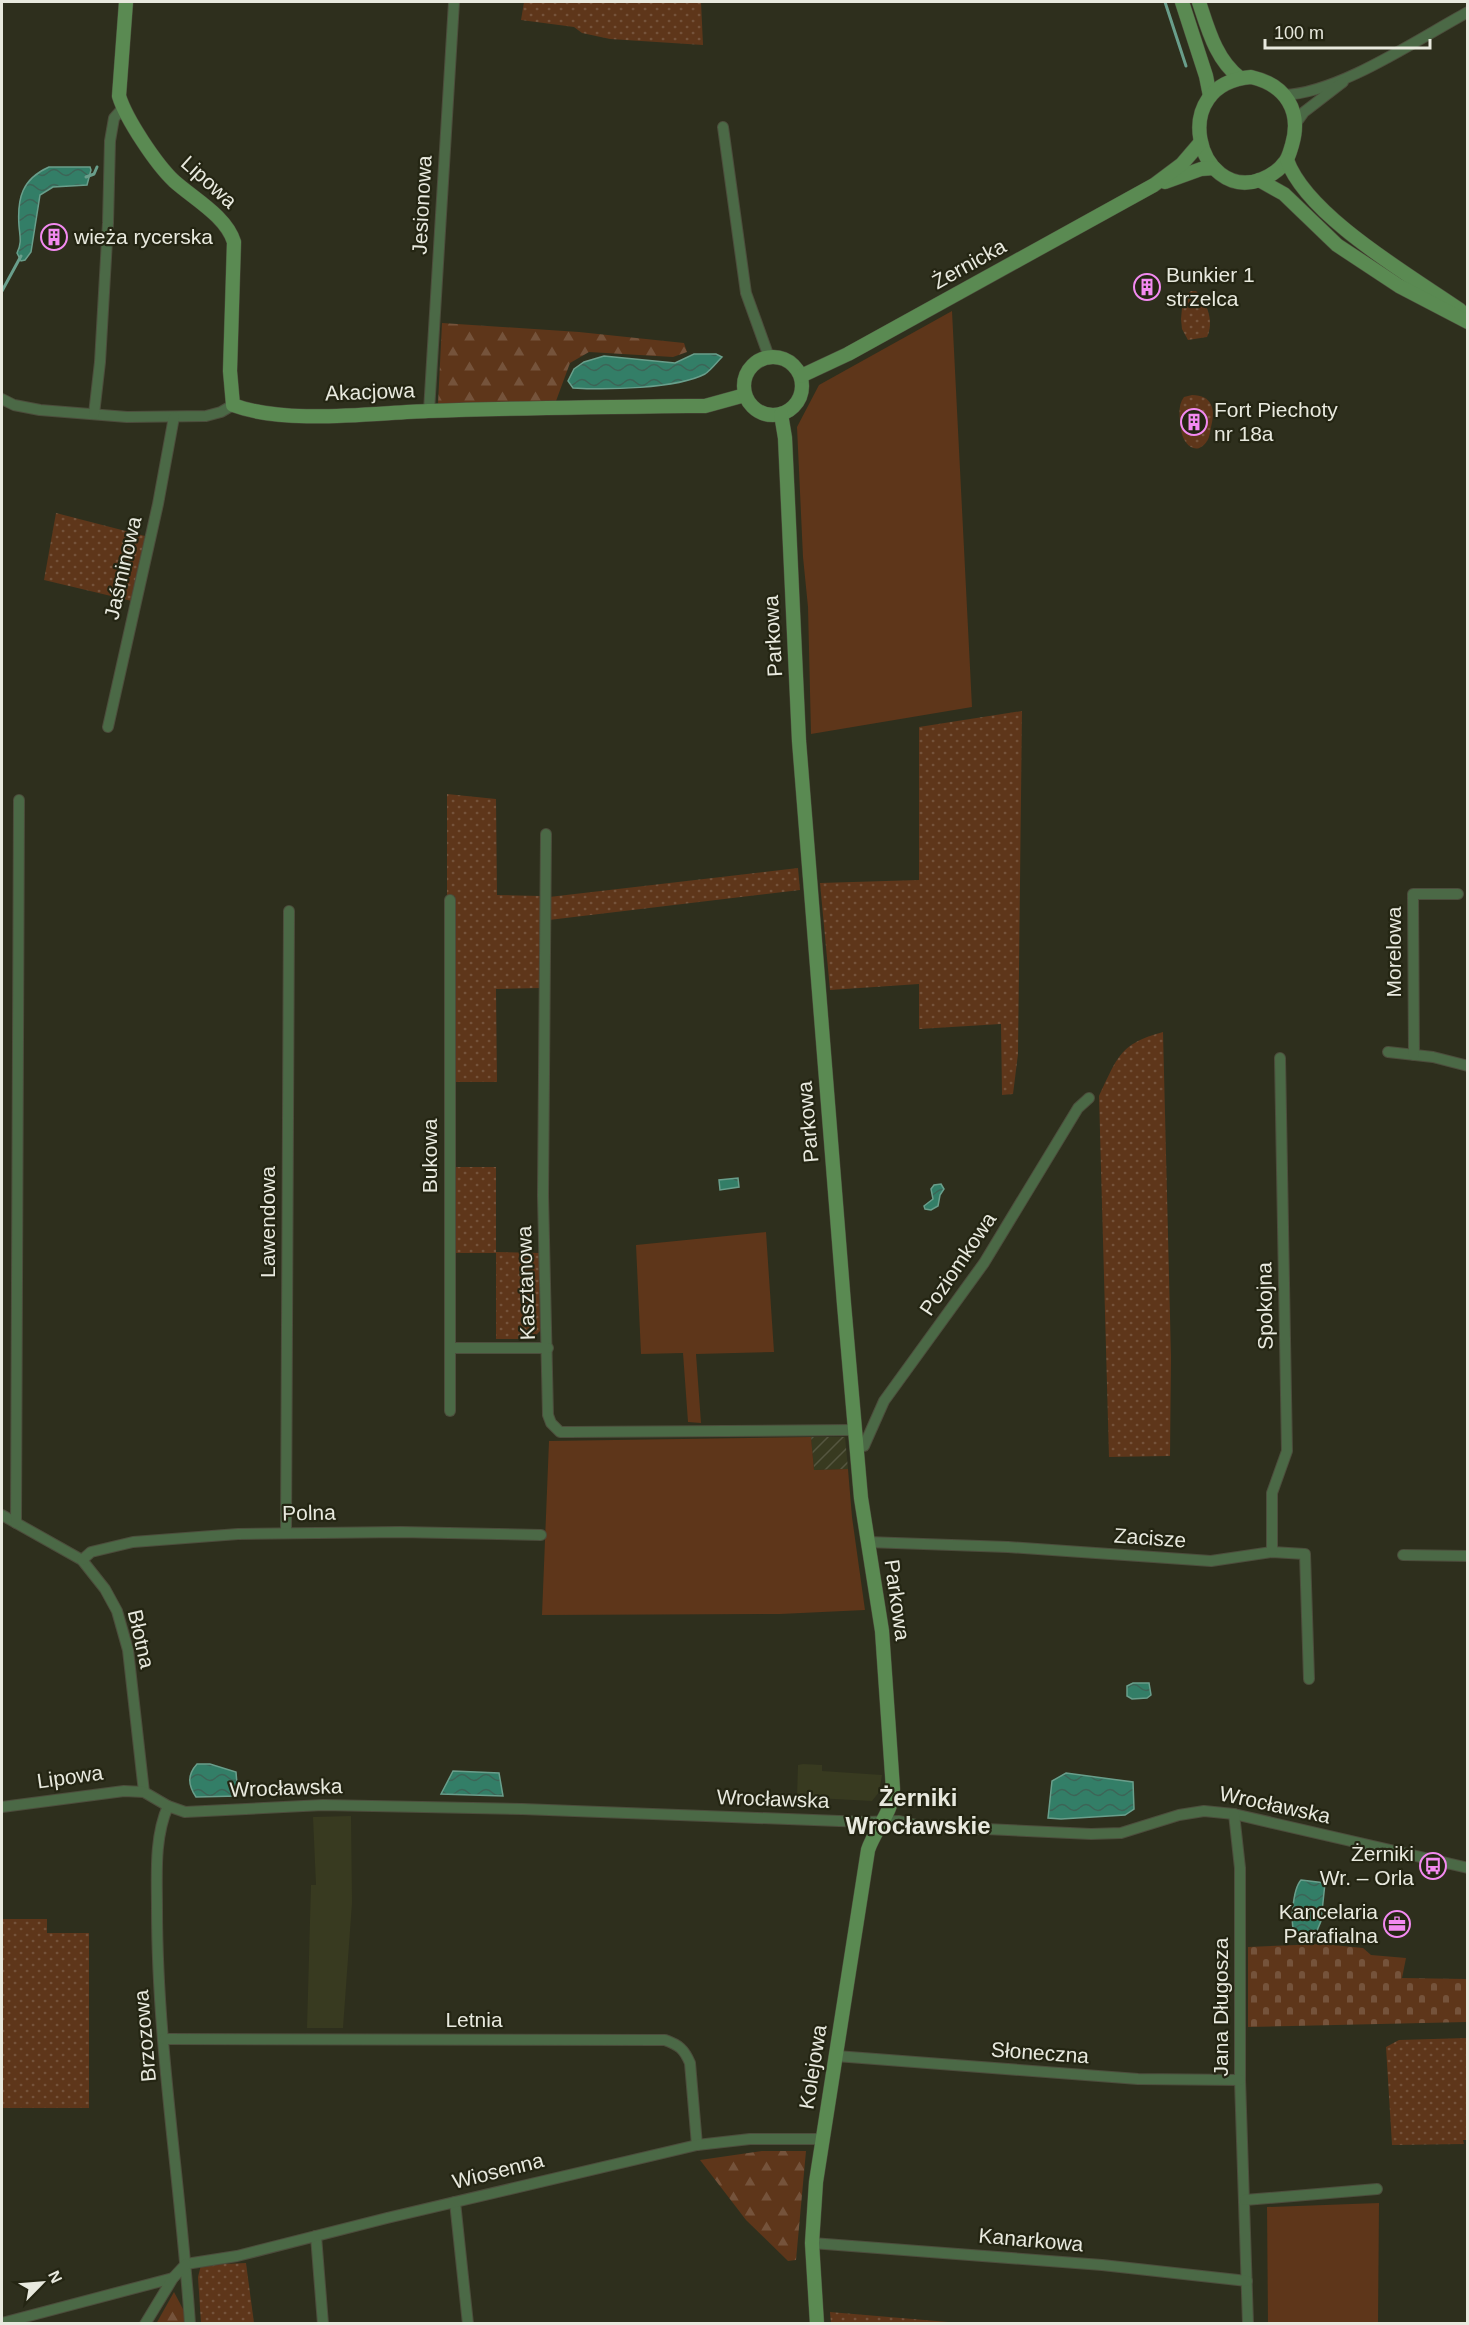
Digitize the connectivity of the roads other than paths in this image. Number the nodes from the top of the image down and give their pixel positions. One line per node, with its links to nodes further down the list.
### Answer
1 (126, 2): 10 (street, Lipowa)
2 (454, 2): 25 (street, Jesionowa)
3 (1182, 2): 9 (street)
4 (1199, 2): 6 (street)
5 (1467, 12): 7 (street)
6 (1240, 78): 8 (street); 9 (street)
7 (1347, 78): 8 (street); 11 (street)
8 (1284, 95): 11 (street)
9 (1210, 96): 13 (street)
10 (123, 108): 24 (street, Lipowa); 26 (street, Lipowa)
11 (1296, 123): 14 (street)
12 (723, 127): 20 (street)
13 (1200, 143): 15 (street); 17 (street, Żernicka)
14 (1287, 160): 16 (street); 18 (street)
15 (1214, 168): 16 (street); 17 (street, Żernicka)
16 (1259, 180): 19 (street)
17 (1154, 185): 21 (street, Żernicka)
18 (1467, 315)
19 (1467, 322)
20 (769, 357): 21 (street); 22 (street)
21 (801, 376): 27 (street)
22 (745, 396): 25 (street, Akacjowa); 27 (street)
23 (2, 399): 26 (street)
24 (233, 405): 25 (street, Akacjowa); 28 (street)
25 (429, 411)
26 (94, 414): 28 (street)
27 (781, 414): 43 (street, Parkowa)
28 (174, 417): 29 (street, Jaśminowa)
29 (108, 727)
30 (19, 800): 46 (street)
31 (546, 834): 41 (street, Kasztanowa)
32 (1458, 894): 36 (street, Morelowa)
33 (450, 900): 40 (street, Bukowa)
34 (290, 911): 47 (street, Lawendowa)
35 (1388, 1052): 36 (street)
36 (1414, 1055): 38 (street)
37 (1280, 1058): 50 (street, Spokojna)
38 (1467, 1066)
39 (1089, 1098): 44 (street, Poziomkowa)
40 (450, 1348): 41 (street); 42 (street, Bukowa)
41 (548, 1348): 43 (street, Kasztanowa)
42 (450, 1411)
43 (854, 1430): 44 (street, Parkowa)
44 (856, 1448): 49 (street, Parkowa)
45 (2, 1515): 46 (street, Błotna)
46 (16, 1523): 53 (street, Błotna)
47 (286, 1533): 48 (street, Polna); 53 (street, Polna)
48 (541, 1535)
49 (867, 1542): 50 (street, Zacisze); 59 (street, Parkowa)
50 (1272, 1552): 54 (street, Zacisze)
51 (1403, 1555): 52 (street)
52 (1467, 1556)
53 (82, 1560): 55 (street, Błotna)
54 (1309, 1679)
55 (144, 1792): 56 (street, Wrocławska); 57 (street, Lipowa)
56 (168, 1806): 59 (street, Wrocławska); 61 (street, Brzozowa)
57 (2, 1807)
58 (1234, 1814): 59 (street, Wrocławska); 60 (street, Wrocławska); 63 (street, Jana Długosza)
59 (883, 1822): 62 (street, Kolejowa)
60 (1467, 1868)
61 (164, 2039): 65 (street, Letnia); 71 (street, Brzozowa)
62 (836, 2056): 63 (street, Słoneczna); 64 (street, Kolejowa)
63 (1240, 2080): 67 (street, Jana Długosza)
64 (823, 2139): 65 (street, Wiosenna); 70 (street, Kolejowa)
65 (697, 2145): 68 (street, Wiosenna)
66 (1377, 2189): 67 (street)
67 (1245, 2200): 73 (street, Jana Długosza)
68 (455, 2202): 69 (street, Wiosenna); 78 (street)
69 (316, 2236): 71 (street, Wiosenna); 77 (street)
70 (812, 2242): 73 (street, Kanarkowa); 79 (street, Kolejowa)
71 (186, 2264): 72 (street); 76 (street, Brzozowa)
72 (173, 2278): 74 (street); 75 (street)
73 (1247, 2281): 80 (street, Jana Długosza)
74 (2, 2323)
75 (145, 2324)
76 (190, 2324)
77 (323, 2324)
78 (468, 2324)
79 (817, 2324)
80 (1248, 2324)

